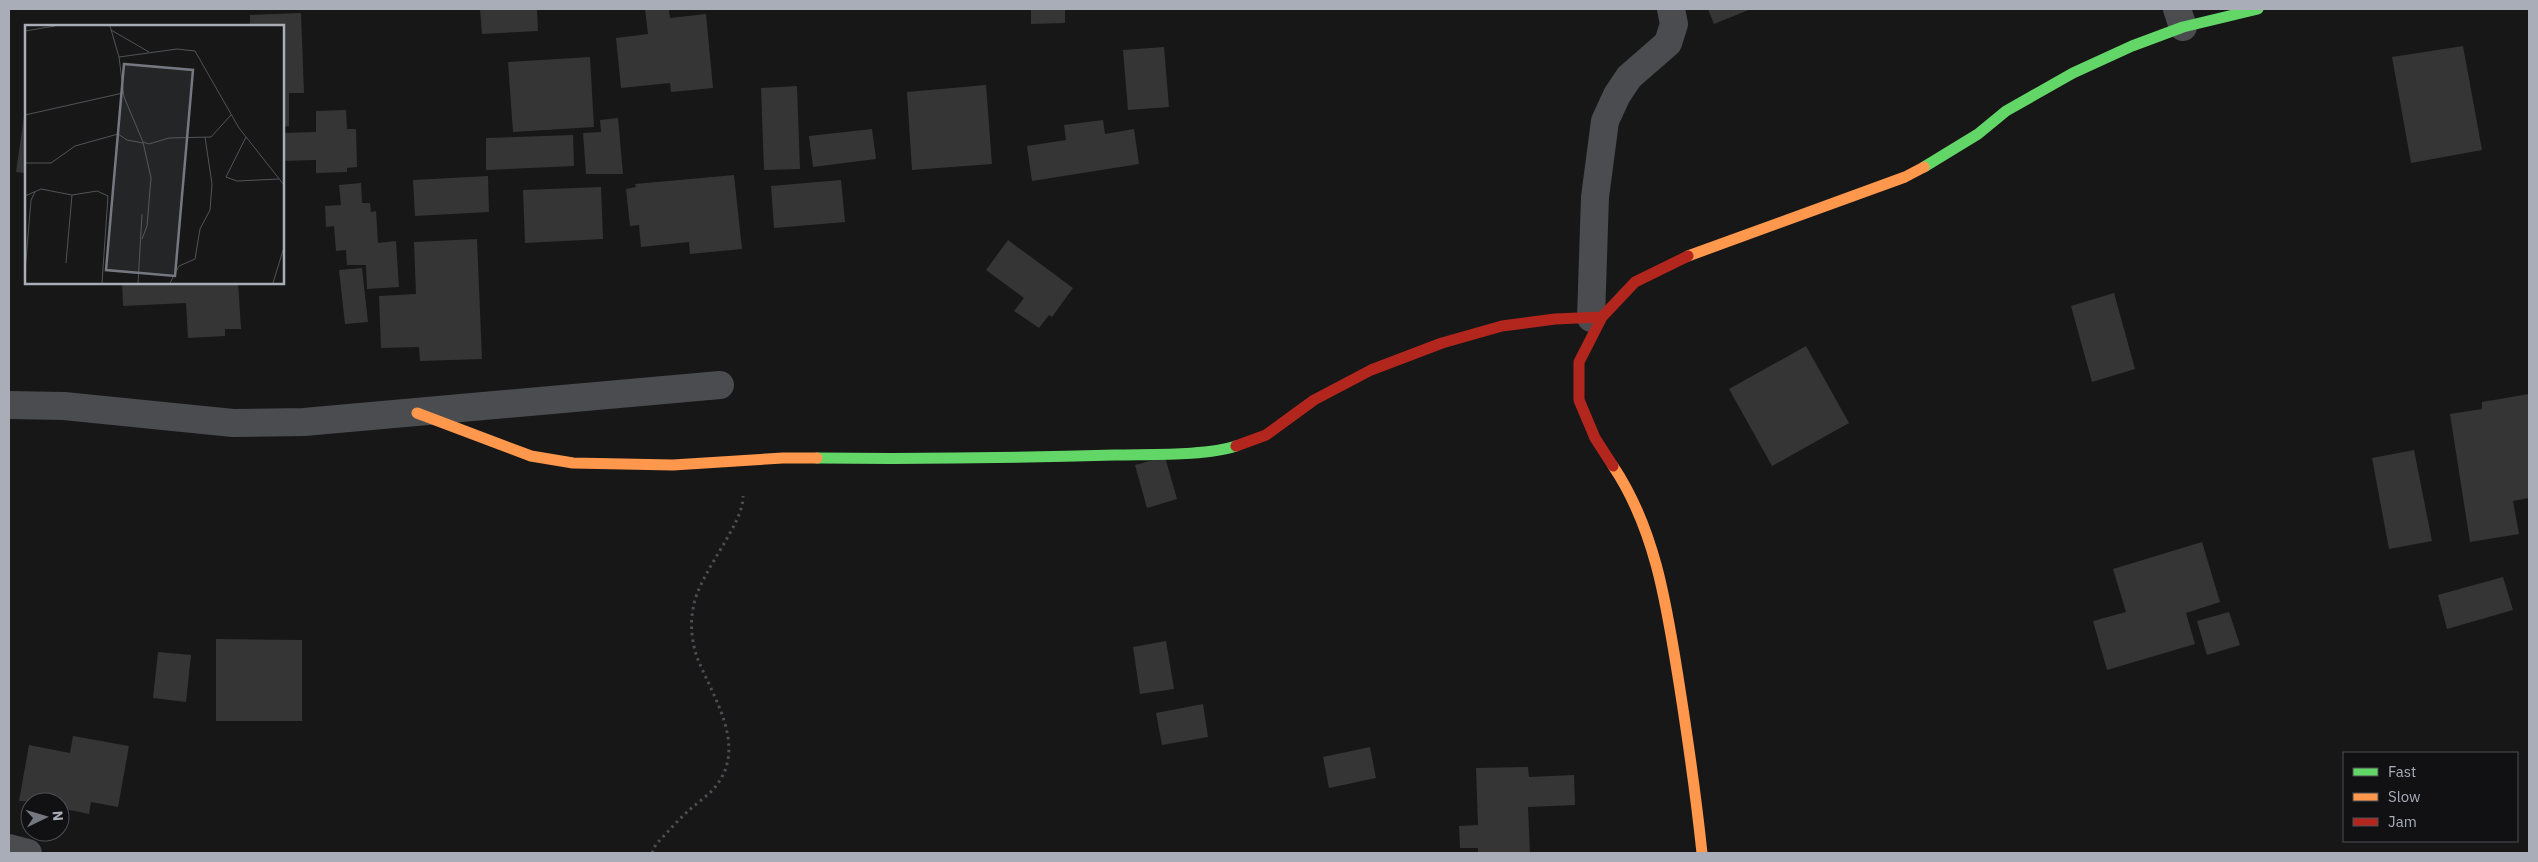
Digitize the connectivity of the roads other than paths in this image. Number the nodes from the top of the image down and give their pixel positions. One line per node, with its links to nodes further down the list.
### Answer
1 (1671, 9): 4 (street)
2 (2258, 9): 3 (street)
3 (2180, 18): 4 (street)
4 (1597, 318): 7 (street); 10 (street)
5 (720, 385): 7 (street)
6 (9, 405): 7 (street)
7 (417, 413)
8 (9, 848): 9 (street)
9 (28, 853)
10 (1702, 853)

